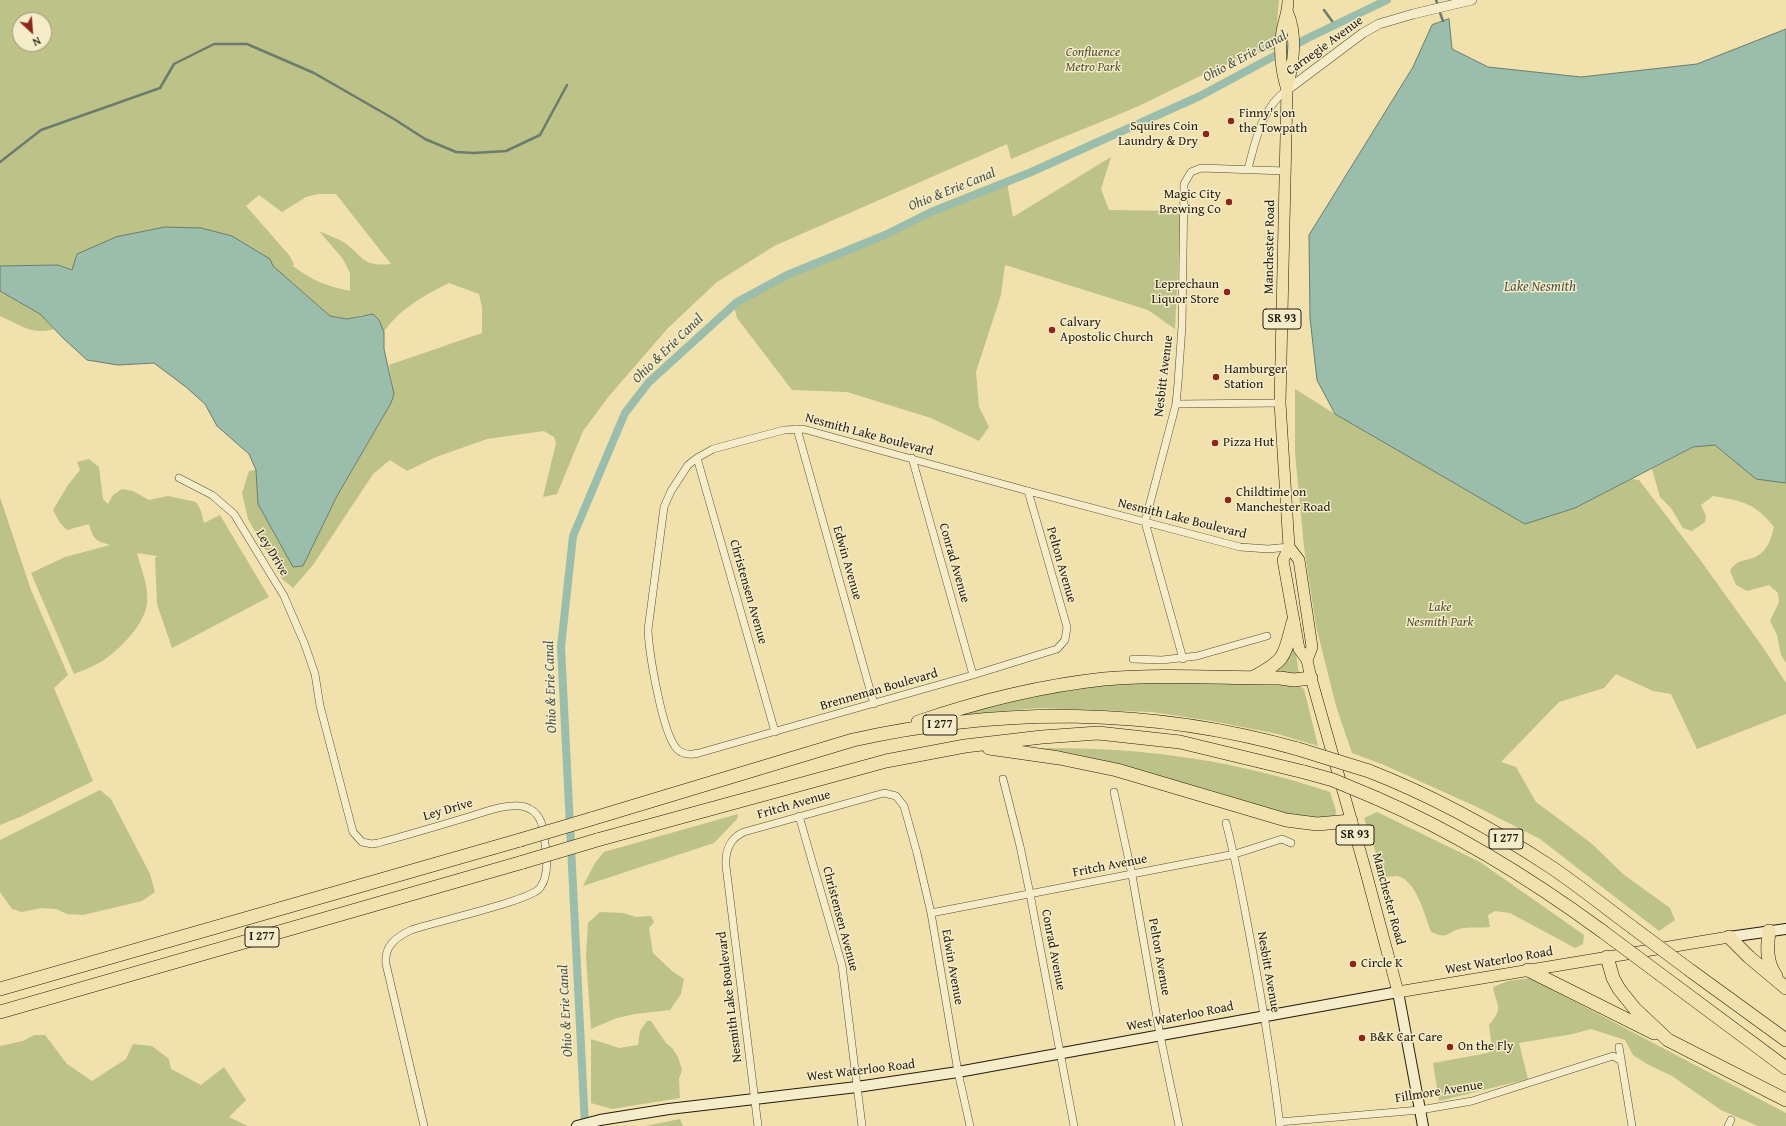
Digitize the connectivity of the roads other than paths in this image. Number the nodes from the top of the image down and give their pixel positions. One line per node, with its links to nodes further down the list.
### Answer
1 (1288, 0): 3 (main road, Manchester Road / SR 93)
2 (1472, 0): 4 (street, Carnegie Avenue)
3 (1288, 13): 4 (main road, Manchester Road / SR 93); 4 (main road, Manchester Road / SR 93)
4 (1287, 90): 5 (street); 6 (main road, Manchester Road / SR 93)
5 (1248, 170): 6 (street, Nesbitt Avenue); 8 (street, Nesbitt Avenue)
6 (1285, 171): 7 (main road, Manchester Road / SR 93)
7 (1280, 402): 8 (street); 15 (main road, Manchester Road / SR 93)
8 (1176, 404): 14 (street, Nesbitt Avenue)
9 (797, 429): 10 (street, Nesmith Lake Boulevard); 11 (street, Nesmith Lake Boulevard); 25 (street, Edwin Avenue)
10 (697, 458): 26 (street, Christensen Avenue); 29 (street, Nesmith Lake Boulevard)
11 (912, 458): 13 (street, Nesmith Lake Boulevard); 22 (street, Conrad Avenue)
12 (179, 478): 65 (street, Ley Drive)
13 (1028, 491): 14 (street, Nesmith Lake Boulevard); 18 (street, Pelton Avenue)
14 (1145, 522): 15 (street, Nesmith Lake Boulevard); 19 (street)
15 (1289, 547): 16 (main road, Manchester Road / SR 93); 21 (main road, Manchester Road / SR 93)
16 (1293, 622): 21 (main road, Manchester Road / SR 93); 23 (highway)
17 (1267, 636): 19 (street)
18 (1062, 645): 22 (street, Brenneman Boulevard)
19 (1183, 659): 20 (street)
20 (1133, 660)
21 (1307, 660): 24 (main road, Manchester Road / SR 93)
22 (973, 675): 25 (street, Brenneman Boulevard)
23 (1252, 678): 24 (highway); 27 (highway)
24 (1311, 678): 34 (main road, Manchester Road / SR 93)
25 (874, 704): 26 (street, Brenneman Boulevard)
26 (775, 732): 29 (street, Brenneman Boulevard)
27 (889, 732): 48 (highway, I 277, bridge); 54 (highway, I 277, bridge)
28 (971, 745): 34 (highway); 50 (highway, I 277, bridge); 58 (highway, I 277, bridge)
29 (699, 753)
30 (1003, 779): 40 (street, Conrad Avenue)
31 (1114, 792): 39 (street, Pelton Avenue)
32 (906, 813): 33 (street, Fritch Avenue); 41 (street, Edwin Avenue)
33 (799, 816): 38 (street, Fritch Avenue); 60 (street, Christensen Avenue)
34 (1351, 821): 49 (main road, Manchester Road / SR 93)
35 (1226, 823): 37 (street, Nesbitt Avenue)
36 (1291, 843): 37 (street, Fritch Avenue)
37 (1235, 854): 39 (street, Fritch Avenue); 51 (street, Nesbitt Avenue)
38 (726, 866): 61 (street, Nesmith Lake Boulevard)
39 (1132, 875): 40 (street, Fritch Avenue); 52 (street, Pelton Avenue)
40 (1030, 894): 41 (street, Fritch Avenue); 56 (street, Conrad Avenue)
41 (931, 913): 59 (street, Edwin Avenue)
42 (1786, 928): 43 (main road, West Waterloo Road)
43 (1769, 931): 44 (main road, West Waterloo Road); 47 (highway)
44 (1729, 937): 45 (main road, West Waterloo Road); 47 (highway)
45 (1606, 957): 46 (main road, West Waterloo Road); 53 (highway)
46 (1528, 970): 49 (main road, West Waterloo Road); 53 (highway)
47 (1785, 987)
48 (0, 989)
49 (1398, 992): 51 (main road, West Waterloo Road); 63 (main road, Manchester Road / SR 93)
50 (0, 1012)
51 (1264, 1016): 52 (main road, West Waterloo Road); 64 (street, Nesbitt Avenue)
52 (1160, 1035): 56 (main road, West Waterloo Road); 71 (street, Pelton Avenue)
53 (1668, 1040): 62 (highway)
54 (1786, 1040)
55 (1619, 1047): 57 (street)
56 (1059, 1054): 59 (main road, West Waterloo Road); 70 (street, Conrad Avenue)
57 (1620, 1060): 63 (street, Fillmore Avenue); 73 (street)
58 (1786, 1068)
59 (958, 1072): 60 (main road, West Waterloo Road); 69 (street, Edwin Avenue)
60 (857, 1086): 61 (main road, West Waterloo Road); 68 (street, Christensen Avenue)
61 (755, 1099): 66 (main road, West Waterloo Road); 67 (street, Nesmith Lake Boulevard)
62 (1786, 1100)
63 (1420, 1110): 64 (street, Fillmore Avenue); 72 (main road, Manchester Road / SR 93)
64 (1280, 1124)
65 (424, 1126)
66 (577, 1126)
67 (758, 1126)
68 (862, 1126)
69 (970, 1126)
70 (1074, 1126)
71 (1179, 1126)
72 (1423, 1126)
73 (1632, 1126)

